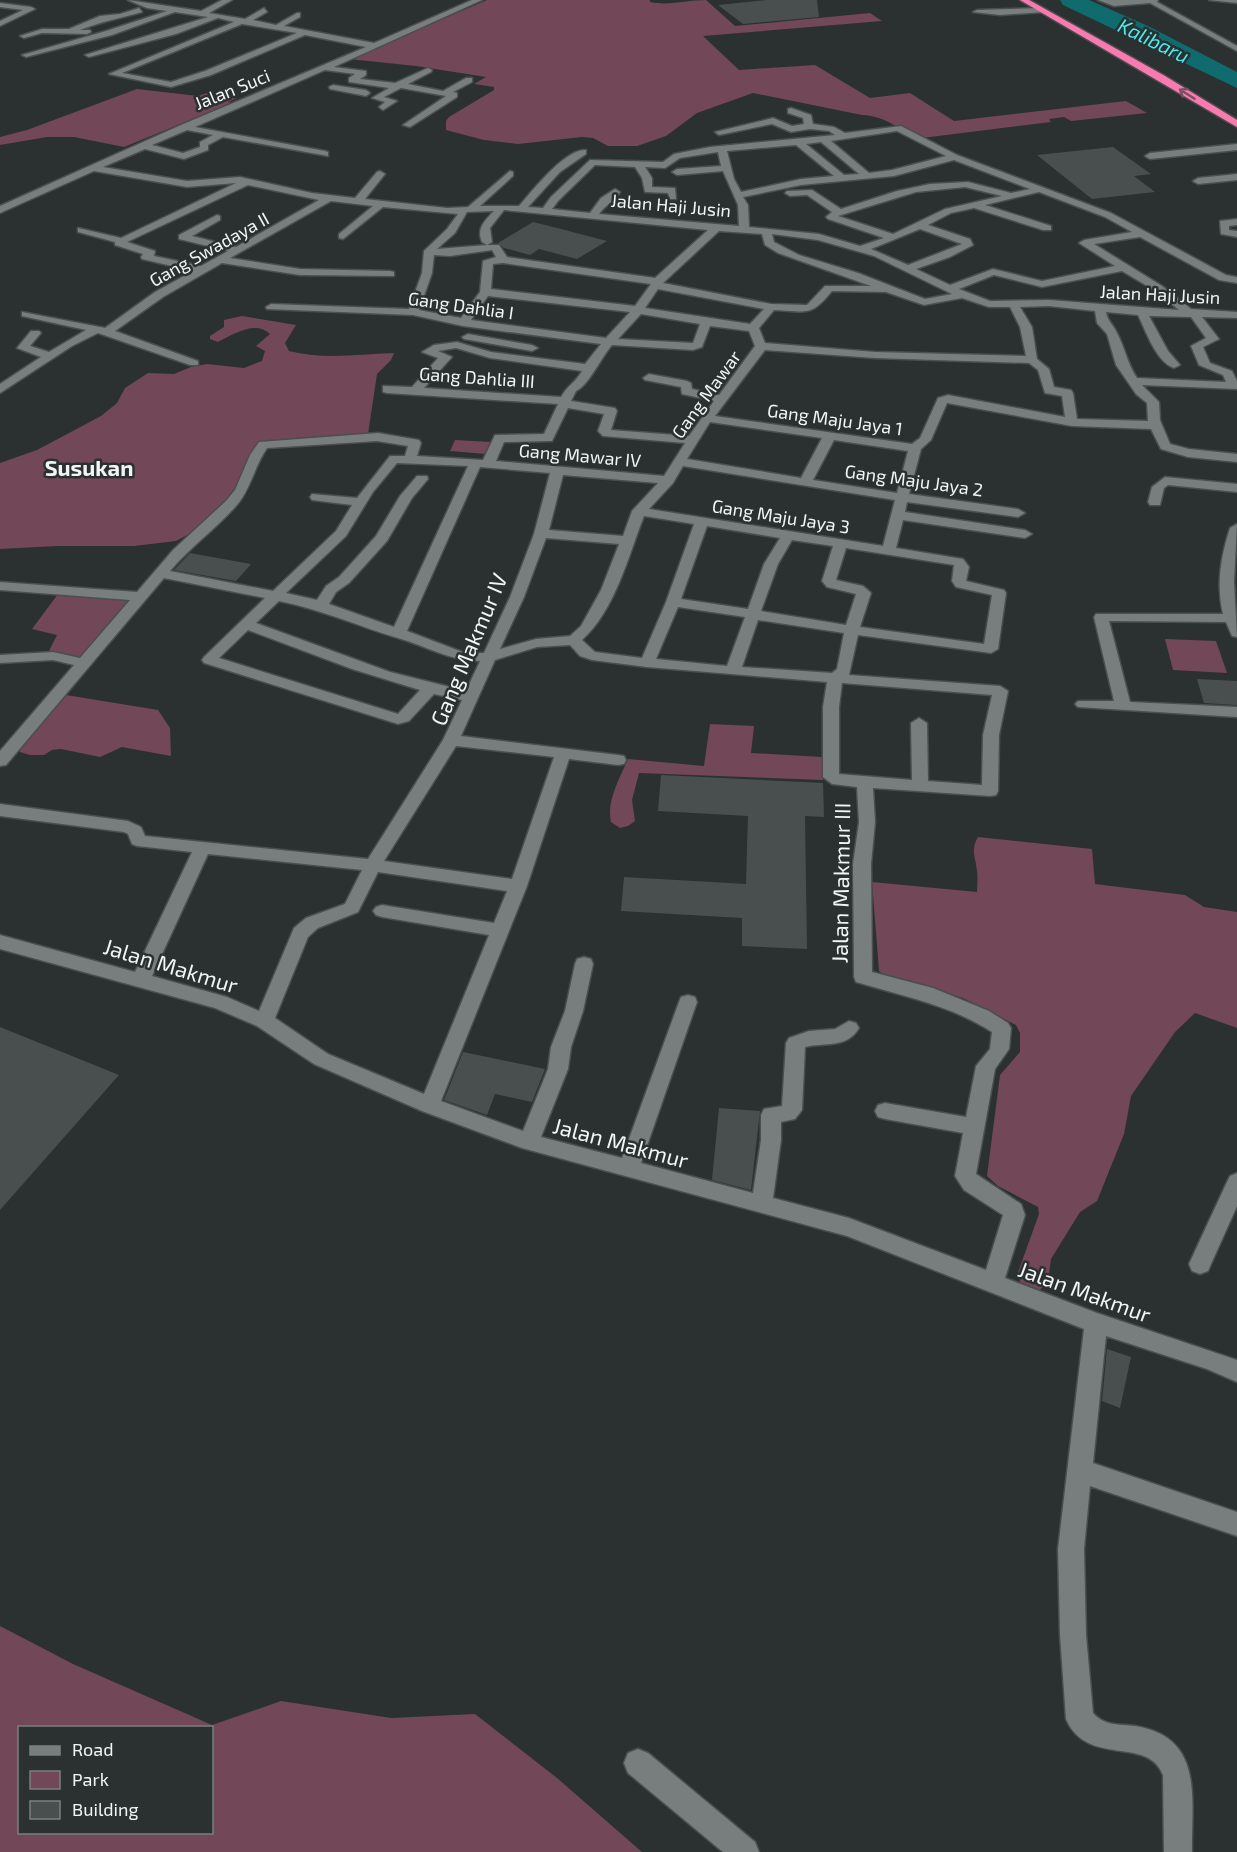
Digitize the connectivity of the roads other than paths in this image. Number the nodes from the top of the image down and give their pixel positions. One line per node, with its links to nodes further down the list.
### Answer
1 (132, 0): 11 (street)
2 (228, 0): 16 (street)
3 (478, 0): 27 (street, Jalan Suci)
4 (1024, 0): 14 (highway)
5 (1040, 0): 34 (highway)
6 (1102, 0): 7 (street)
7 (1153, 0): 28 (street)
8 (1216, 0): 9 (street)
9 (1237, 1)
10 (0, 5): 20 (street)
11 (150, 6): 12 (street); 22 (street)
12 (174, 7): 16 (street); 23 (street)
13 (264, 10): 19 (street)
14 (1042, 10): 15 (street); 41 (highway, one-way to 14)
15 (977, 12)
16 (201, 14): 18 (street)
17 (297, 15): 21 (street)
18 (217, 16): 19 (street); 26 (street)
19 (243, 21): 21 (street); 24 (street)
20 (0, 24)
21 (276, 28): 24 (street)
22 (67, 32): 23 (street); 25 (street)
23 (109, 33): 26 (street); 29 (street)
24 (302, 34): 27 (street)
25 (24, 36)
26 (143, 41): 30 (street)
27 (375, 46): 31 (street, Jalan Suci)
28 (1237, 49)
29 (26, 55)
30 (89, 56)
31 (326, 68): 35 (street); 44 (street, Jalan Suci)
32 (428, 70): 35 (street)
33 (458, 78): 37 (street)
34 (1185, 81)
35 (397, 86): 37 (street); 38 (street)
36 (333, 87): 38 (street)
37 (445, 93): 42 (street)
38 (380, 95): 39 (street)
39 (382, 107)
40 (791, 111): 43 (street)
41 (1236, 123)
42 (407, 125)
43 (810, 126): 45 (street); 54 (street)
44 (184, 127): 46 (street); 52 (street, Jalan Suci)
45 (831, 129): 47 (street); 48 (street)
46 (222, 134): 52 (street); 57 (street)
47 (861, 134): 48 (street); 59 (street)
48 (844, 137): 49 (street)
49 (824, 140): 50 (street); 66 (street)
50 (799, 143): 54 (street); 68 (street)
51 (693, 144): 55 (street)
52 (145, 146): 61 (street, Jalan Suci)
53 (1237, 147): 58 (street)
54 (722, 149): 55 (street); 62 (street)
55 (711, 150): 60 (street)
56 (583, 152): 83 (street)
57 (325, 154)
58 (1150, 156)
59 (954, 158): 66 (street); 72 (street)
60 (639, 165): 76 (street); 86 (street)
61 (94, 168): 69 (street, Jalan Haji Jusin); 84 (street, Jalan Suci)
62 (726, 168): 63 (street); 74 (street)
63 (677, 172)
64 (380, 174): 78 (street)
65 (510, 174): 82 (street)
66 (869, 177): 68 (street)
67 (1237, 177): 70 (street)
68 (843, 179): 71 (street)
69 (248, 181): 77 (street, Jalan Haji Jusin); 101 (street)
70 (1198, 181)
71 (767, 188): 74 (street); 87 (street)
72 (1042, 189): 75 (street); 97 (street)
73 (615, 192): 88 (street)
74 (739, 195): 93 (street)
75 (1013, 196): 80 (street); 87 (street)
76 (673, 197)
77 (329, 198): 78 (street, Jalan Haji Jusin); 104 (street, Gang Swadaya II)
78 (358, 201): 79 (street, Jalan Haji Jusin)
79 (381, 204): 85 (street, Jalan Haji Jusin); 99 (street)
80 (977, 204): 92 (street); 94 (street)
81 (502, 207): 82 (street, Jalan Haji Jusin); 83 (street, Jalan Haji Jusin); 102 (street)
82 (472, 208): 85 (street, Jalan Haji Jusin)
83 (522, 208): 86 (street, Jalan Haji Jusin)
84 (0, 210)
85 (461, 210): 105 (street)
86 (546, 211): 88 (street, Jalan Haji Jusin)
87 (840, 213): 100 (street)
88 (594, 215): 91 (street, Jalan Haji Jusin)
89 (217, 218): 104 (street)
90 (1237, 222): 98 (street)
91 (718, 226): 93 (street, Jalan Haji Jusin); 113 (street)
92 (921, 226): 100 (street); 108 (street)
93 (744, 228): 96 (street, Jalan Haji Jusin)
94 (1047, 228)
95 (82, 230): 101 (street)
96 (766, 230): 103 (street, Jalan Haji Jusin); 114 (street)
97 (1144, 233): 109 (street); 112 (street)
98 (1237, 234)
99 (343, 236)
100 (892, 237): 103 (street)
101 (122, 241): 110 (street)
102 (491, 245): 105 (street); 107 (street)
103 (861, 249): 108 (street, Jalan Haji Jusin)
104 (239, 251): 106 (street, Gang Swadaya II)
105 (429, 252): 123 (street)
106 (222, 260): 110 (street, Gang Swadaya II); 111 (street)
107 (503, 260): 113 (street); 116 (street)
108 (908, 267): 115 (street, Jalan Haji Jusin)
109 (1125, 267): 115 (street); 125 (street)
110 (204, 270): 132 (street, Gang Swadaya II)
111 (390, 274)
112 (1237, 280)
113 (657, 284): 120 (street); 122 (street)
114 (887, 289): 117 (street); 120 (street)
115 (950, 289): 117 (street, Jalan Haji Jusin)
116 (485, 292): 122 (street); 129 (street)
117 (963, 295): 118 (street, Jalan Haji Jusin)
118 (1014, 305): 121 (street, Jalan Haji Jusin); 138 (street)
119 (271, 307): 123 (street, Gang Dahlia I)
120 (771, 307): 131 (street)
121 (1100, 308): 124 (street, Jalan Haji Jusin); 143 (street)
122 (638, 310): 128 (street); 134 (street)
123 (413, 312): 129 (street, Gang Dahlia I)
124 (1142, 312): 125 (street, Jalan Haji Jusin); 140 (street)
125 (1190, 312): 127 (street, Jalan Haji Jusin); 143 (street)
126 (26, 314): 132 (street)
127 (1237, 315)
128 (706, 322): 131 (street); 134 (street, Gang Dahlia I)
129 (463, 323): 130 (street, Gang Dahlia I)
130 (478, 325): 134 (street, Gang Dahlia I); 137 (street)
131 (753, 327): 135 (street, Gang Mawar)
132 (102, 330): 136 (street, Gang Swadaya II); 139 (street)
133 (35, 333): 136 (street)
134 (610, 342): 137 (street)
135 (761, 346): 138 (street); 147 (street, Gang Mawar)
136 (51, 356): 144 (street, Gang Swadaya II)
137 (595, 357): 141 (street)
138 (1032, 360): 150 (street)
139 (194, 363)
140 (1174, 365)
141 (588, 368): 146 (street); 148 (street)
142 (649, 378): 147 (street)
143 (1135, 381): 151 (street)
144 (0, 389)
145 (387, 389): 146 (street, Gang Dahlia III)
146 (416, 390): 148 (street, Gang Dahlia III)
147 (722, 399): 149 (street, Gang Mawar)
148 (565, 403): 153 (street, Gang Dahlia III); 158 (street, Gang Mawar IV)
149 (707, 418): 152 (street, Gang Maju Jaya 1); 153 (street, Gang Mawar)
150 (1072, 422): 151 (street); 154 (street, Gang Maju Jaya 1)
151 (1156, 425): 155 (street)
152 (830, 435): 154 (street, Gang Maju Jaya 1); 162 (street, Gang Maju Jaya 2)
153 (692, 441): 157 (street, Gang Mawar)
154 (915, 448): 164 (street)
155 (1237, 458)
156 (410, 460): 158 (street, Gang Mawar IV); 166 (street, Gang Mawar IV); 179 (street)
157 (680, 462): 161 (street, Gang Mawar); 162 (street, Gang Maju Jaya 2)
158 (482, 464): 159 (street, Gang Mawar IV); 190 (street)
159 (557, 471): 161 (street, Gang Mawar IV); 173 (street, Gang Makmur IV)
160 (422, 479): 184 (street)
161 (668, 480): 168 (street)
162 (806, 482): 164 (street, Gang Maju Jaya 2)
163 (1237, 488): 167 (street)
164 (903, 496): 169 (street, Gang Maju Jaya 2); 170 (street)
165 (316, 497): 166 (street)
166 (361, 502): 181 (street)
167 (1155, 502)
168 (639, 511): 171 (street, Gang Maju Jaya 3); 176 (street)
169 (1018, 513)
170 (897, 515): 174 (street); 178 (street)
171 (702, 521): 175 (street, Gang Maju Jaya 3); 183 (street)
172 (1237, 528): 186 (street)
173 (541, 534): 176 (street); 192 (street, Gang Makmur IV)
174 (1025, 534)
175 (788, 535): 177 (street, Gang Maju Jaya 3); 185 (street)
176 (627, 540): 191 (street)
177 (841, 544): 178 (street, Gang Maju Jaya 3); 188 (street)
178 (888, 551): 188 (street, Gang Maju Jaya 3)
179 (162, 574): 181 (street); 182 (street)
180 (0, 586): 182 (street)
181 (278, 596): 184 (street); 187 (street)
182 (141, 597): 194 (street)
183 (673, 602): 185 (street); 195 (street)
184 (320, 607): 190 (street)
185 (753, 613): 188 (street); 196 (street)
186 (1232, 618): 189 (street); 201 (street)
187 (247, 625): 198 (street); 198 (street)
188 (852, 630): 197 (street)
189 (1237, 633)
190 (398, 634): 192 (street)
191 (574, 640): 192 (street); 195 (street)
192 (490, 657): 199 (street, Gang Makmur IV)
193 (0, 659): 194 (street)
194 (85, 663): 206 (street)
195 (646, 663): 196 (street)
196 (734, 670): 197 (street)
197 (836, 678): 208 (street); 209 (street)
198 (431, 688): 199 (street)
199 (471, 697): 204 (street, Gang Makmur IV)
200 (1083, 704): 201 (street)
201 (1123, 706): 202 (street)
202 (1237, 712)
203 (919, 723): 209 (street)
204 (451, 740): 205 (street, Gang Makmur IV); 212 (street)
205 (563, 754): 207 (street, Gang Makmur IV); 213 (street)
206 (2, 755)
207 (618, 760)
208 (865, 782): 209 (street); 224 (street, Jalan Makmur III)
209 (920, 787)
210 (0, 810): 211 (street)
211 (203, 847): 212 (street); 218 (street)
212 (372, 867): 213 (street); 220 (street)
213 (518, 886): 215 (street)
214 (382, 911): 215 (street)
215 (500, 930): 222 (street)
216 (0, 942): 218 (street, Jalan Makmur)
217 (584, 964): 225 (street)
218 (141, 980): 220 (street, Jalan Makmur)
219 (688, 1002): 226 (street)
220 (264, 1021): 222 (street, Jalan Makmur)
221 (849, 1028): 228 (street)
222 (429, 1105): 225 (street, Jalan Makmur)
223 (885, 1111): 224 (street)
224 (973, 1127): 230 (street, Jalan Makmur III)
225 (529, 1142): 226 (street, Jalan Makmur)
226 (629, 1169): 228 (street, Jalan Makmur)
227 (1237, 1182): 229 (street)
228 (762, 1204): 230 (street, Jalan Makmur)
229 (1200, 1264)
230 (993, 1282): 231 (street, Jalan Makmur)
231 (1096, 1323): 232 (street, Jalan Makmur); 233 (street)
232 (1237, 1371)
233 (1078, 1470): 234 (street); 237 (street)
234 (1237, 1524)
235 (638, 1762): 236 (street)
236 (745, 1852)
237 (1178, 1852)

